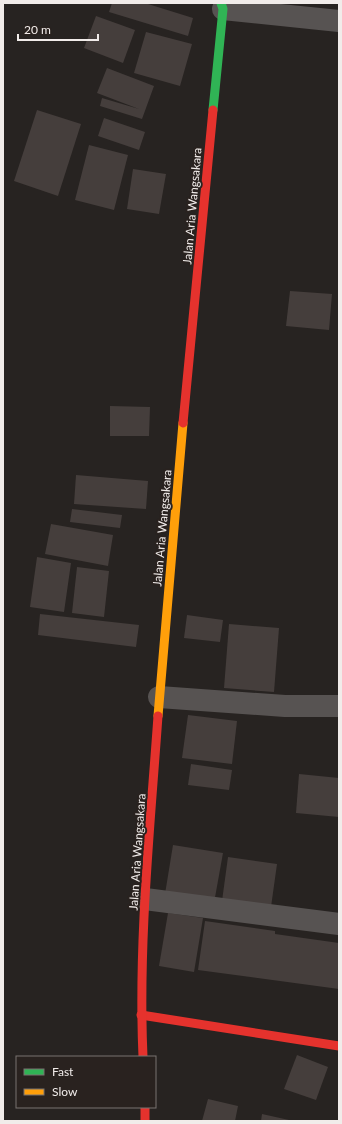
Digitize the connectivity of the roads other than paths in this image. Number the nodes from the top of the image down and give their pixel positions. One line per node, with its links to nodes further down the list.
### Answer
1 (222, 6): 2 (street); 3 (street, Jalan Aria Wangsakara)
2 (339, 21)
3 (159, 697): 4 (street); 5 (street, Jalan Aria Wangsakara)
4 (339, 706)
5 (146, 899): 6 (street); 7 (street, Jalan Aria Wangsakara)
6 (339, 924)
7 (141, 1015): 8 (street); 9 (street, Jalan Aria Wangsakara)
8 (339, 1046)
9 (143, 1056)
10 (145, 1108): 11 (street)
11 (146, 1121)

